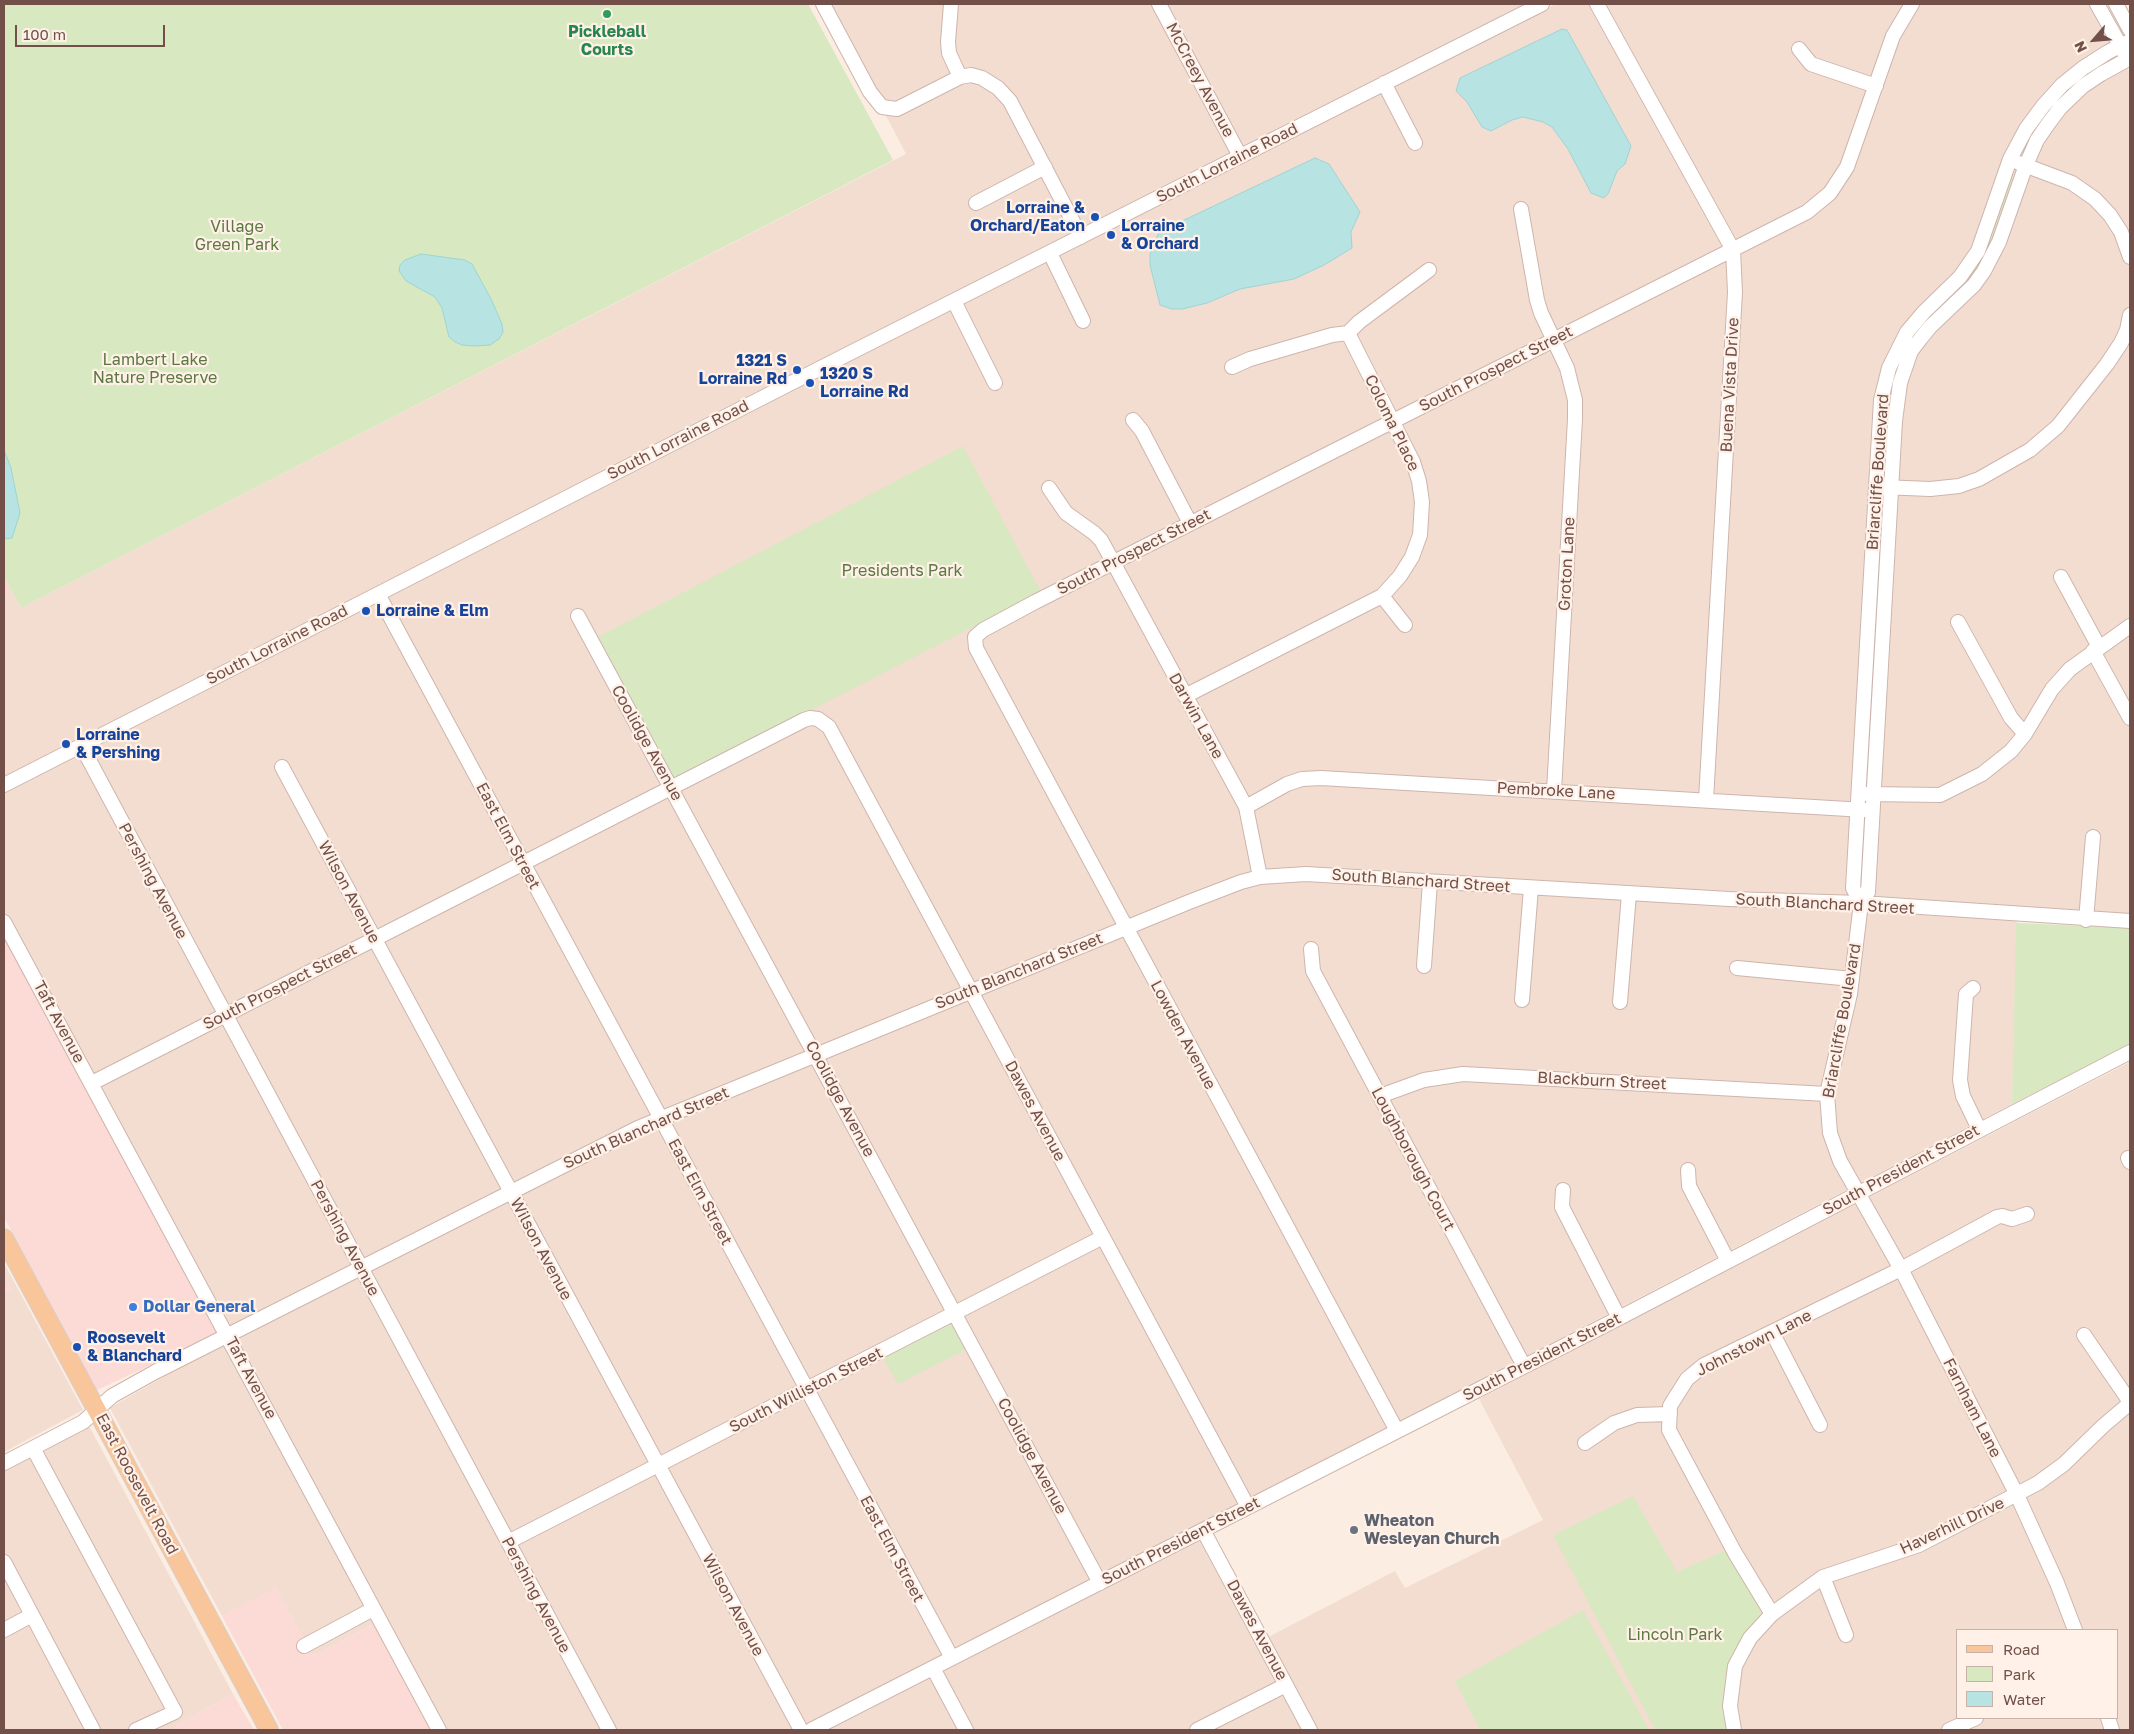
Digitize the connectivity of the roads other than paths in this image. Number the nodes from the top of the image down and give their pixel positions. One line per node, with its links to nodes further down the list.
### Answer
1 (823, 4): 13 (street)
2 (951, 4): 13 (street)
3 (1159, 4): 17 (street, McCreey Avenue)
4 (1542, 4): 14 (street, South Lorraine Road)
5 (1597, 4): 24 (street, Buena Vista Drive)
6 (1912, 4): 15 (street, South Prospect Street)
7 (2097, 4): 10 (street)
8 (2116, 4): 9 (street)
9 (2130, 30)
10 (2125, 44): 12 (street); 18 (street, Briarcliffe Boulevard)
11 (1799, 49): 15 (street)
12 (2129, 60): 19 (street, Briarcliffe Boulevard)
13 (960, 77): 20 (street)
14 (1384, 83): 16 (street); 17 (street, South Lorraine Road)
15 (1876, 86): 24 (street, South Prospect Street)
16 (1416, 143)
17 (1240, 156): 23 (street, South Lorraine Road)
18 (2010, 159): 19 (street); 38 (street, Briarcliffe Boulevard)
19 (2026, 165): 26 (street); 40 (street, Briarcliffe Boulevard)
20 (1045, 167): 21 (street); 23 (street)
21 (976, 203)
22 (1521, 209): 32 (street, Groton Lane)
23 (1081, 238): 25 (street, South Lorraine Road)
24 (1733, 250): 32 (street, South Prospect Street); 63 (street, Buena Vista Drive)
25 (1050, 253): 28 (street, South Lorraine Road); 30 (street)
26 (2130, 257)
27 (1430, 270): 31 (street)
28 (954, 301): 35 (street); 44 (street, South Lorraine Road)
29 (2130, 315): 33 (street)
30 (1083, 321)
31 (1348, 333): 34 (street); 37 (street, Coloma Place)
32 (1555, 339): 37 (street, South Prospect Street); 60 (street, Groton Lane)
33 (2126, 345): 40 (street)
34 (1232, 367)
35 (995, 383)
36 (1133, 420): 41 (street)
37 (1392, 421): 41 (street, South Prospect Street); 45 (street, Coloma Place)
38 (1877, 487): 40 (street); 61 (street, Briarcliffe Boulevard)
39 (1049, 488): 42 (street, Darwin Lane)
40 (1891, 488): 62 (street, Briarcliffe Boulevard)
41 (1190, 523): 42 (street, South Prospect Street)
42 (1113, 562): 50 (street, South Prospect Street); 52 (street, Darwin Lane)
43 (2060, 577): 51 (street)
44 (378, 594): 56 (street, South Lorraine Road); 68 (street, East Elm Street)
45 (1382, 596): 48 (street); 52 (street, Coloma Place)
46 (578, 616): 59 (street, Coolidge Avenue)
47 (1958, 622): 55 (street)
48 (1405, 625)
49 (2130, 626): 51 (street)
50 (975, 637): 77 (street, Lowden Avenue)
51 (2096, 649): 53 (street); 55 (street)
52 (1185, 696): 64 (street, Darwin Lane)
53 (2130, 718)
54 (818, 720): 59 (street, South Prospect Street); 84 (street, Dawes Avenue)
55 (2025, 734): 62 (street)
56 (81, 745): 58 (street, South Lorraine Road); 87 (street, Pershing Avenue)
57 (282, 767): 78 (street, Wilson Avenue)
58 (4, 784)
59 (671, 787): 68 (street, South Prospect Street); 89 (street, Coolidge Avenue)
60 (1554, 791): 63 (street, Pembroke Lane); 64 (street, Pembroke Lane)
61 (1858, 793): 62 (street); 65 (street, Briarcliffe Boulevard)
62 (1874, 794): 66 (street, Briarcliffe Boulevard)
63 (1706, 800): 65 (street, Pembroke Lane)
64 (1246, 808): 69 (street, Darwin Lane)
65 (1857, 810): 66 (street, Pembroke Lane); 73 (street, Briarcliffe Boulevard)
66 (1873, 811): 73 (street, Briarcliffe Boulevard)
67 (2093, 837): 74 (street)
68 (523, 863): 78 (street, South Prospect Street); 93 (street, East Elm Street)
69 (1260, 877): 70 (street, South Blanchard Street); 77 (street, South Blanchard Street)
70 (1430, 882): 71 (street, South Blanchard Street); 80 (street)
71 (1531, 888): 72 (street, South Blanchard Street); 85 (street)
72 (1629, 894): 73 (street, South Blanchard Street); 86 (street)
73 (1861, 904): 74 (street, South Blanchard Street); 82 (street, Briarcliffe Boulevard)
74 (2086, 920): 75 (street, South Blanchard Street)
75 (2130, 921)
76 (4, 922): 90 (street, Taft Avenue)
77 (1126, 928): 84 (street, South Blanchard Street); 116 (street, Lowden Avenue)
78 (374, 939): 87 (street, South Prospect Street); 97 (street, Wilson Avenue)
79 (1311, 949): 92 (street, Loughborough Court)
80 (1424, 966)
81 (1737, 968): 82 (street)
82 (1852, 979): 91 (street, Briarcliffe Boulevard)
83 (1973, 988): 94 (street)
84 (971, 991): 89 (street, South Blanchard Street); 100 (street, Dawes Avenue)
85 (1522, 1000)
86 (1620, 1002)
87 (225, 1015): 90 (street, South Prospect Street); 103 (street, Pershing Avenue)
88 (2130, 1052): 94 (street, South President Street)
89 (816, 1055): 93 (street, South Blanchard Street); 105 (street, Coolidge Avenue)
90 (92, 1083): 108 (street, Taft Avenue)
91 (1827, 1094): 92 (street, Blackburn Street); 98 (street, Briarcliffe Boulevard)
92 (1380, 1096): 110 (street, Loughborough Court)
93 (661, 1119): 97 (street, South Blanchard Street); 111 (street, East Elm Street)
94 (1979, 1129): 98 (street, South President Street)
95 (1688, 1170): 102 (street)
96 (1563, 1190): 106 (street)
97 (511, 1192): 103 (street, South Blanchard Street); 120 (street, Wilson Avenue)
98 (1856, 1193): 102 (street, South President Street); 104 (street, Farnham Lane)
99 (2027, 1214): 104 (street, Johnstown Lane)
100 (1103, 1237): 105 (street, South Williston Street); 122 (street, Dawes Avenue)
101 (4, 1238): 113 (main road, East Roosevelt Road)
102 (1728, 1261): 106 (street, South President Street)
103 (361, 1268): 108 (street, South Blanchard Street); 124 (street, Pershing Avenue)
104 (1901, 1269): 107 (street, Johnstown Lane); 121 (street, Farnham Lane)
105 (955, 1313): 111 (street, South Williston Street); 127 (street, Coolidge Avenue)
106 (1618, 1318): 110 (street, South President Street)
107 (1772, 1332): 114 (street, Johnstown Lane); 115 (street)
108 (228, 1335): 113 (street, South Blanchard Street); 128 (street, Taft Avenue)
109 (2084, 1335): 112 (street)
110 (1524, 1366): 116 (street, South President Street)
111 (806, 1389): 120 (street, South Williston Street); 135 (street, East Elm Street)
112 (2130, 1402): 121 (street, Haverhill Drive)
113 (96, 1410): 118 (street, South Blanchard Street); 141 (main road, East Roosevelt Road)
114 (1670, 1414): 117 (street); 129 (street, Johnstown Lane)
115 (1820, 1425)
116 (1397, 1431): 122 (street, South President Street)
117 (1585, 1443)
118 (33, 1448): 119 (street, South Blanchard Street); 140 (street)
119 (4, 1463)
120 (658, 1465): 124 (street, South Williston Street); 144 (street, Wilson Avenue)
121 (2017, 1494): 126 (street, Haverhill Drive); 131 (street, Farnham Lane)
122 (1248, 1507): 123 (street, South President Street)
123 (1203, 1530): 127 (street, South President Street); 137 (street, Dawes Avenue)
124 (508, 1542): 143 (street, Pershing Avenue)
125 (4, 1562): 130 (street)
126 (1823, 1577): 129 (street, Haverhill Drive); 133 (street)
127 (1100, 1583): 135 (street, South President Street)
128 (373, 1609): 134 (street); 142 (street, Taft Avenue)
129 (1772, 1614): 149 (street, Haverhill Drive)
130 (32, 1616): 132 (street); 139 (street)
131 (2075, 1629)
132 (4, 1630)
133 (1846, 1635)
134 (304, 1646)
135 (952, 1658): 136 (street, South President Street)
136 (932, 1668): 145 (street); 146 (street)
137 (1286, 1685): 147 (street); 148 (street, Dawes Avenue)
138 (1974, 1719): 150 (street)
139 (93, 1730)
140 (136, 1730)
141 (270, 1730)
142 (439, 1730)
143 (609, 1730)
144 (801, 1730)
145 (812, 1730)
146 (966, 1730)
147 (1197, 1730)
148 (1310, 1730)
149 (1734, 1730)
150 (1949, 1730)

